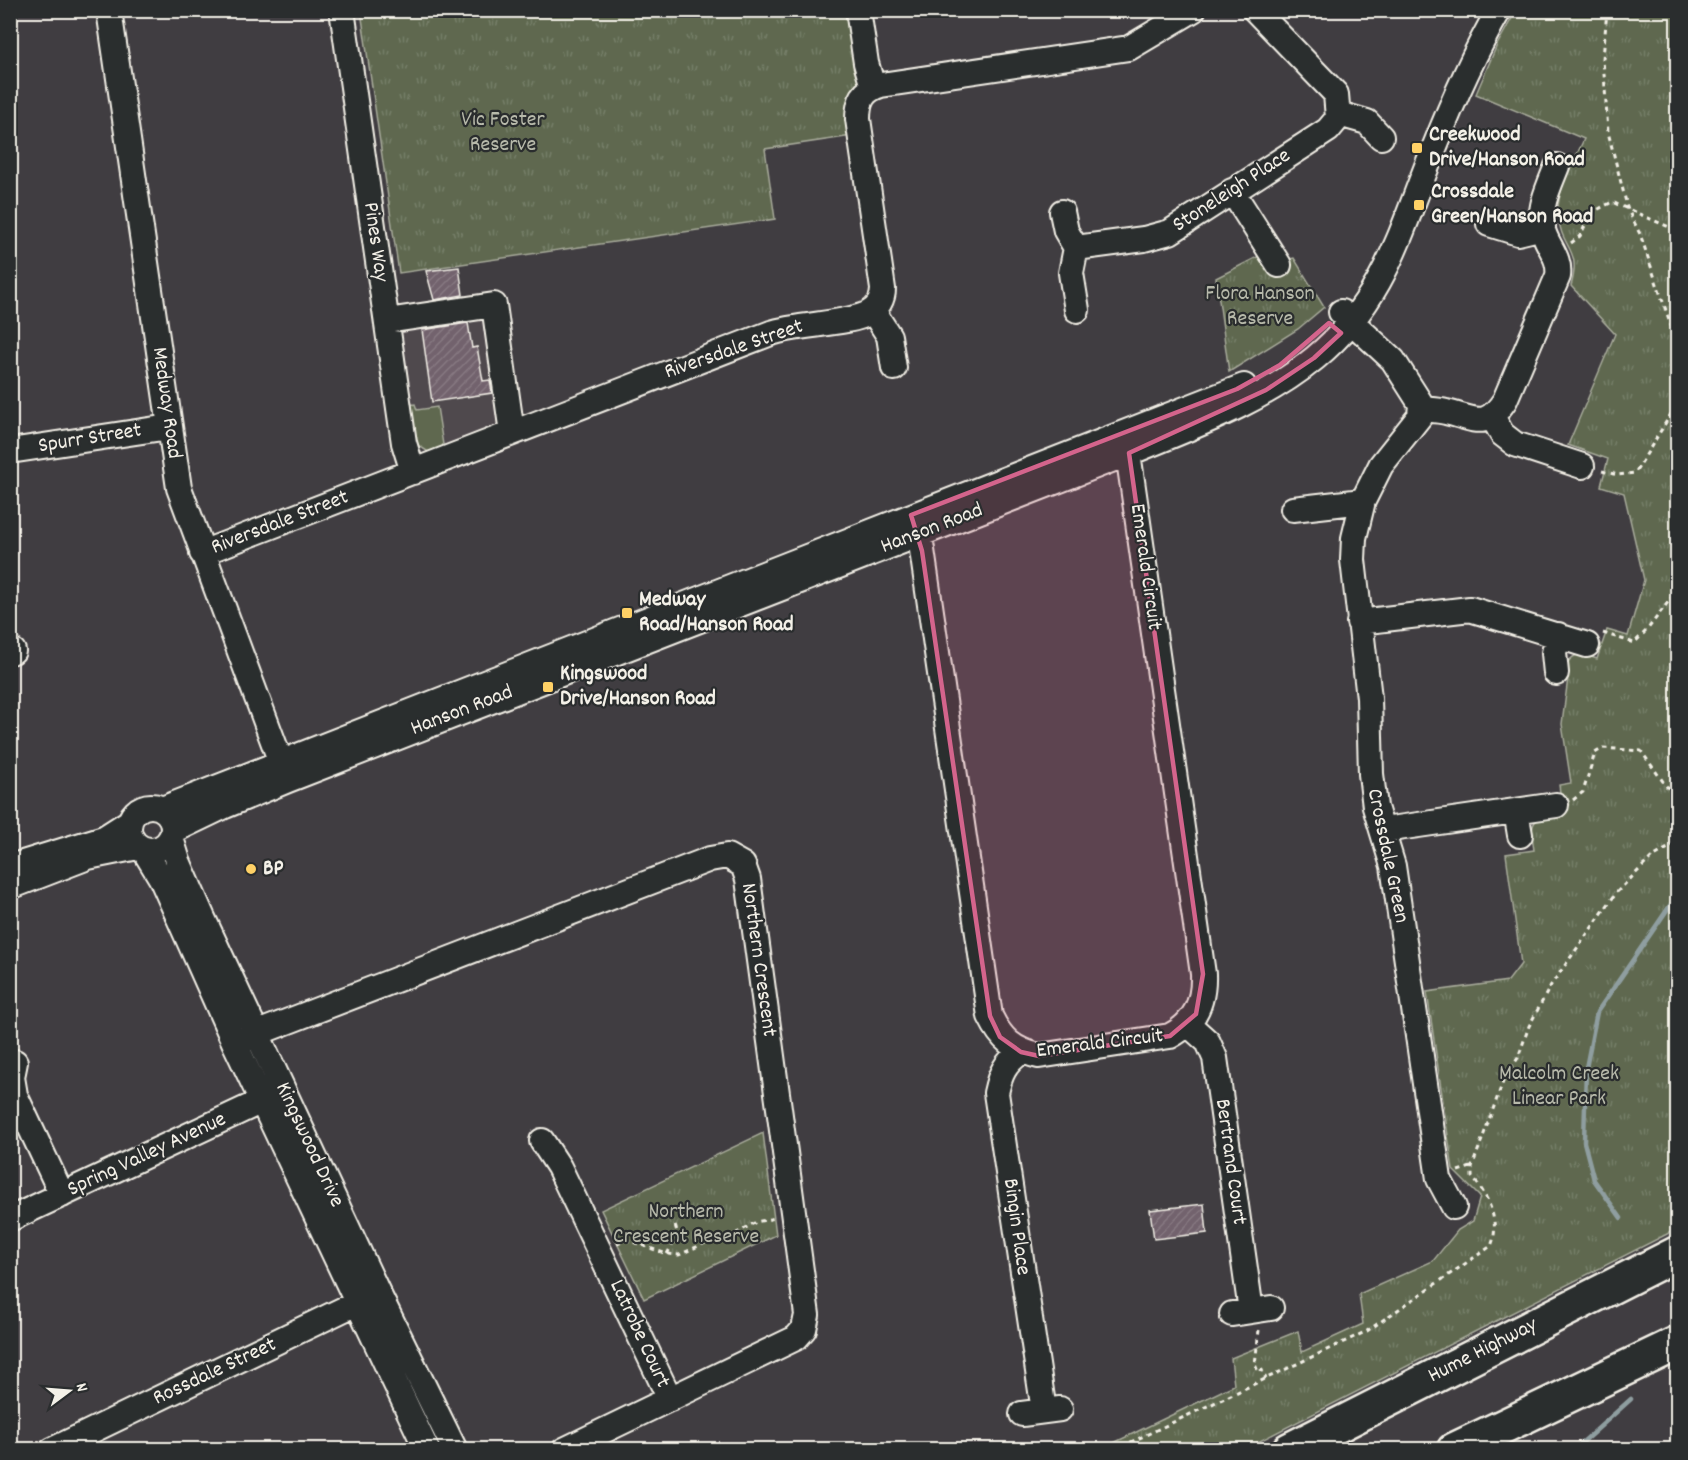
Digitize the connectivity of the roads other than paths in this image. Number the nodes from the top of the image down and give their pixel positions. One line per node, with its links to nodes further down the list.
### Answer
1 (109, 10): 25 (street, Medway Road)
2 (342, 10): 20 (street, Pines Way)
3 (858, 10): 8 (street)
4 (1193, 10): 8 (street)
5 (1255, 10): 9 (street)
6 (1481, 10): 21 (street, Hanson Road)
7 (1499, 10): 21 (street, Hanson Road)
8 (873, 87): 19 (street)
9 (1339, 114): 10 (street); 12 (street, Stoneleigh Place)
10 (1381, 138)
11 (1557, 166): 15 (street)
12 (1232, 191): 16 (street, Stoneleigh Place); 17 (street)
13 (1062, 212): 16 (street)
14 (1490, 224): 15 (street)
15 (1542, 227): 24 (street)
16 (1076, 248): 18 (street)
17 (1279, 265)
18 (1077, 310)
19 (873, 311): 22 (street); 26 (street, Riversdale Street)
20 (387, 321): 26 (street); 30 (street, Pines Way)
21 (1340, 322): 23 (street); 27 (street, Hanson Road)
22 (894, 368)
23 (1418, 400): 24 (street); 31 (street, Crossdale Green)
24 (1492, 416): 29 (street)
25 (169, 427): 28 (street, Spurr Street); 34 (street, Medway Road)
26 (512, 433): 30 (street, Riversdale Street)
27 (1127, 443): 33 (street, Hanson Road); 51 (street, Emerald Circuit)
28 (10, 451)
29 (1582, 466)
30 (413, 472): 34 (street, Riversdale Street)
31 (1363, 501): 32 (street); 35 (street, Crossdale Green)
32 (1293, 509)
33 (915, 525): 39 (street, Hanson Road); 54 (street, Emerald Circuit)
34 (202, 553): 39 (street, Medway Road)
35 (1359, 622): 36 (street); 44 (street, Crossdale Green)
36 (1558, 635): 37 (street); 38 (street)
37 (1587, 645)
38 (1556, 673)
39 (284, 770): 41 (street, Hanson Road); 45 (street, Hanson Road)
40 (1556, 805): 42 (street)
41 (162, 809): 43 (street); 45 (street)
42 (1516, 811): 44 (street); 46 (street)
43 (129, 822): 47 (street); 48 (street)
44 (1384, 830): 59 (street, Crossdale Green)
45 (172, 835): 47 (street); 50 (street, Kingswood Drive)
46 (1520, 835)
47 (141, 849): 49 (street); 50 (street, Kingswood Drive)
48 (10, 867)
49 (10, 887)
50 (192, 923): 52 (street, Kingswood Drive); 53 (street, Kingswood Drive)
51 (1188, 1024): 54 (street, Emerald Circuit); 63 (street, Bertrand Court)
52 (257, 1033): 53 (street, Northern Crescent); 56 (street, Kingswood Drive); 65 (street, Northern Crescent)
53 (235, 1044): 56 (street, Kingswood Drive)
54 (1021, 1052): 66 (street, Bingin Place)
55 (15, 1062): 58 (street)
56 (273, 1096): 58 (street, Spring Valley Avenue); 62 (street, Kingswood Drive)
57 (542, 1141): 65 (street, Latrobe Court)
58 (62, 1195): 60 (street, Spring Valley Avenue)
59 (1454, 1207)
60 (10, 1219)
61 (1677, 1253): 71 (highway, Hume Highway)
62 (368, 1298): 67 (street, Rossdale Street); 68 (street, Kingswood Drive); 69 (street, Kingswood Drive)
63 (1254, 1315)
64 (1677, 1343): 72 (highway)
65 (670, 1399): 70 (street, Northern Crescent)
66 (1042, 1411)
67 (52, 1449)
68 (427, 1449)
69 (455, 1449)
70 (564, 1449)
71 (1289, 1449)
72 (1454, 1449)

